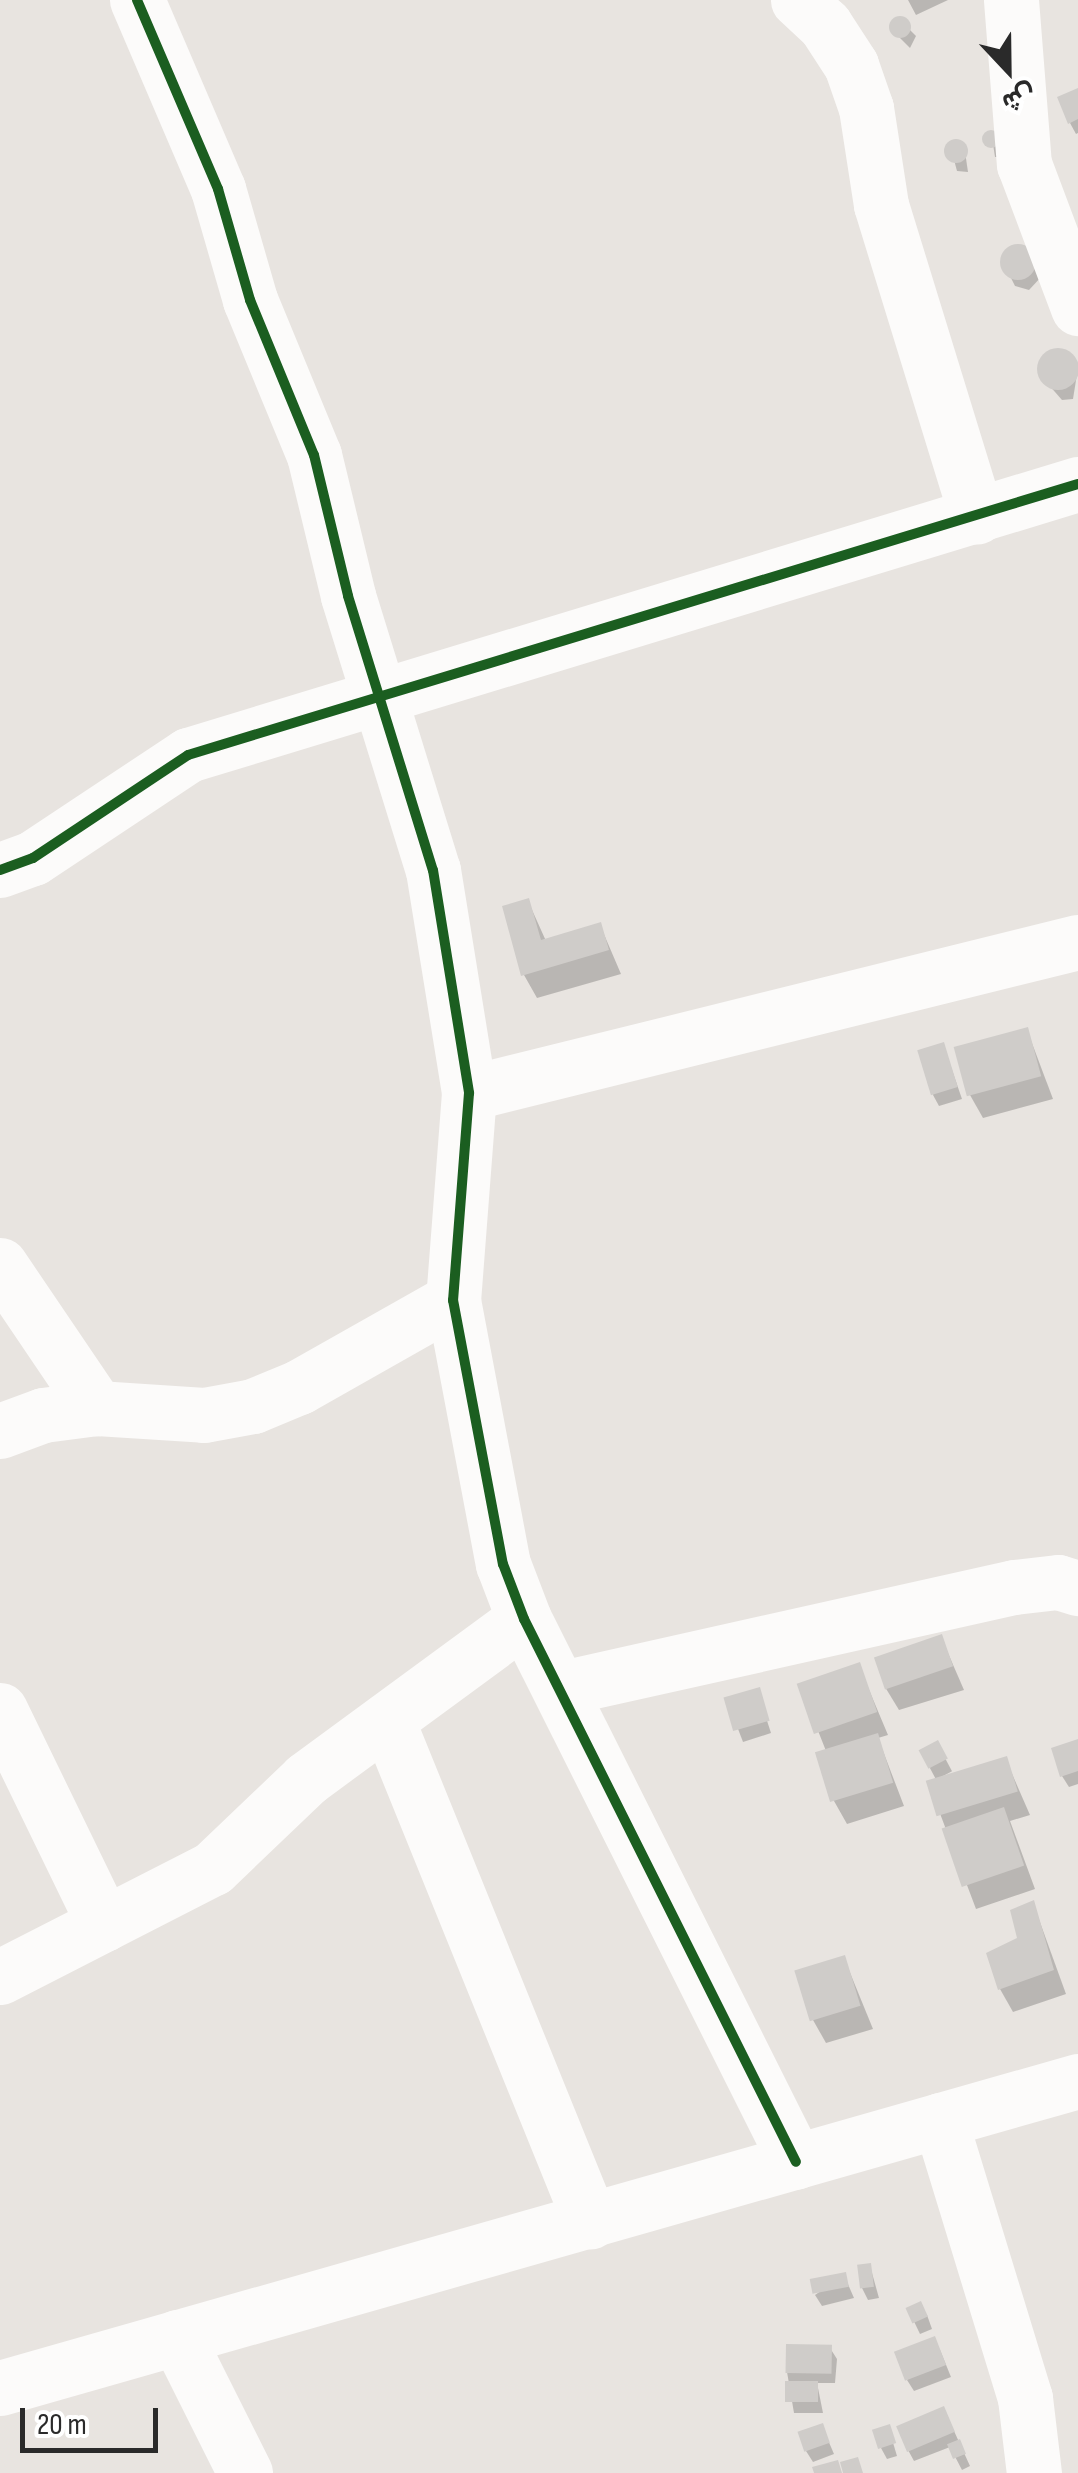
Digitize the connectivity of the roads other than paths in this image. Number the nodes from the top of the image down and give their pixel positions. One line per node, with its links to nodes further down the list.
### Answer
1 (137, 0): 7 (street)
2 (798, 0): 6 (street)
3 (1011, 0): 4 (street)
4 (1078, 308)
5 (1078, 484): 6 (street)
6 (976, 517): 7 (street)
7 (380, 694): 8 (street); 10 (street)
8 (0, 870)
9 (1078, 942): 10 (street)
10 (470, 1093): 12 (street)
11 (0, 1265): 13 (street)
12 (453, 1300): 13 (street); 16 (street)
13 (97, 1408): 14 (street)
14 (0, 1431)
15 (1078, 1588): 17 (street)
16 (524, 1619): 17 (street); 19 (street)
17 (562, 1688): 24 (street)
18 (0, 1710): 20 (street)
19 (387, 1720): 20 (street); 25 (street)
20 (104, 1924): 21 (street)
21 (0, 1978)
22 (1078, 2082): 23 (street)
23 (940, 2120): 24 (street); 29 (street)
24 (796, 2162): 25 (street)
25 (590, 2221): 26 (street)
26 (176, 2338): 27 (street); 28 (street)
27 (0, 2388)
28 (232, 2467)
29 (1034, 2473)

